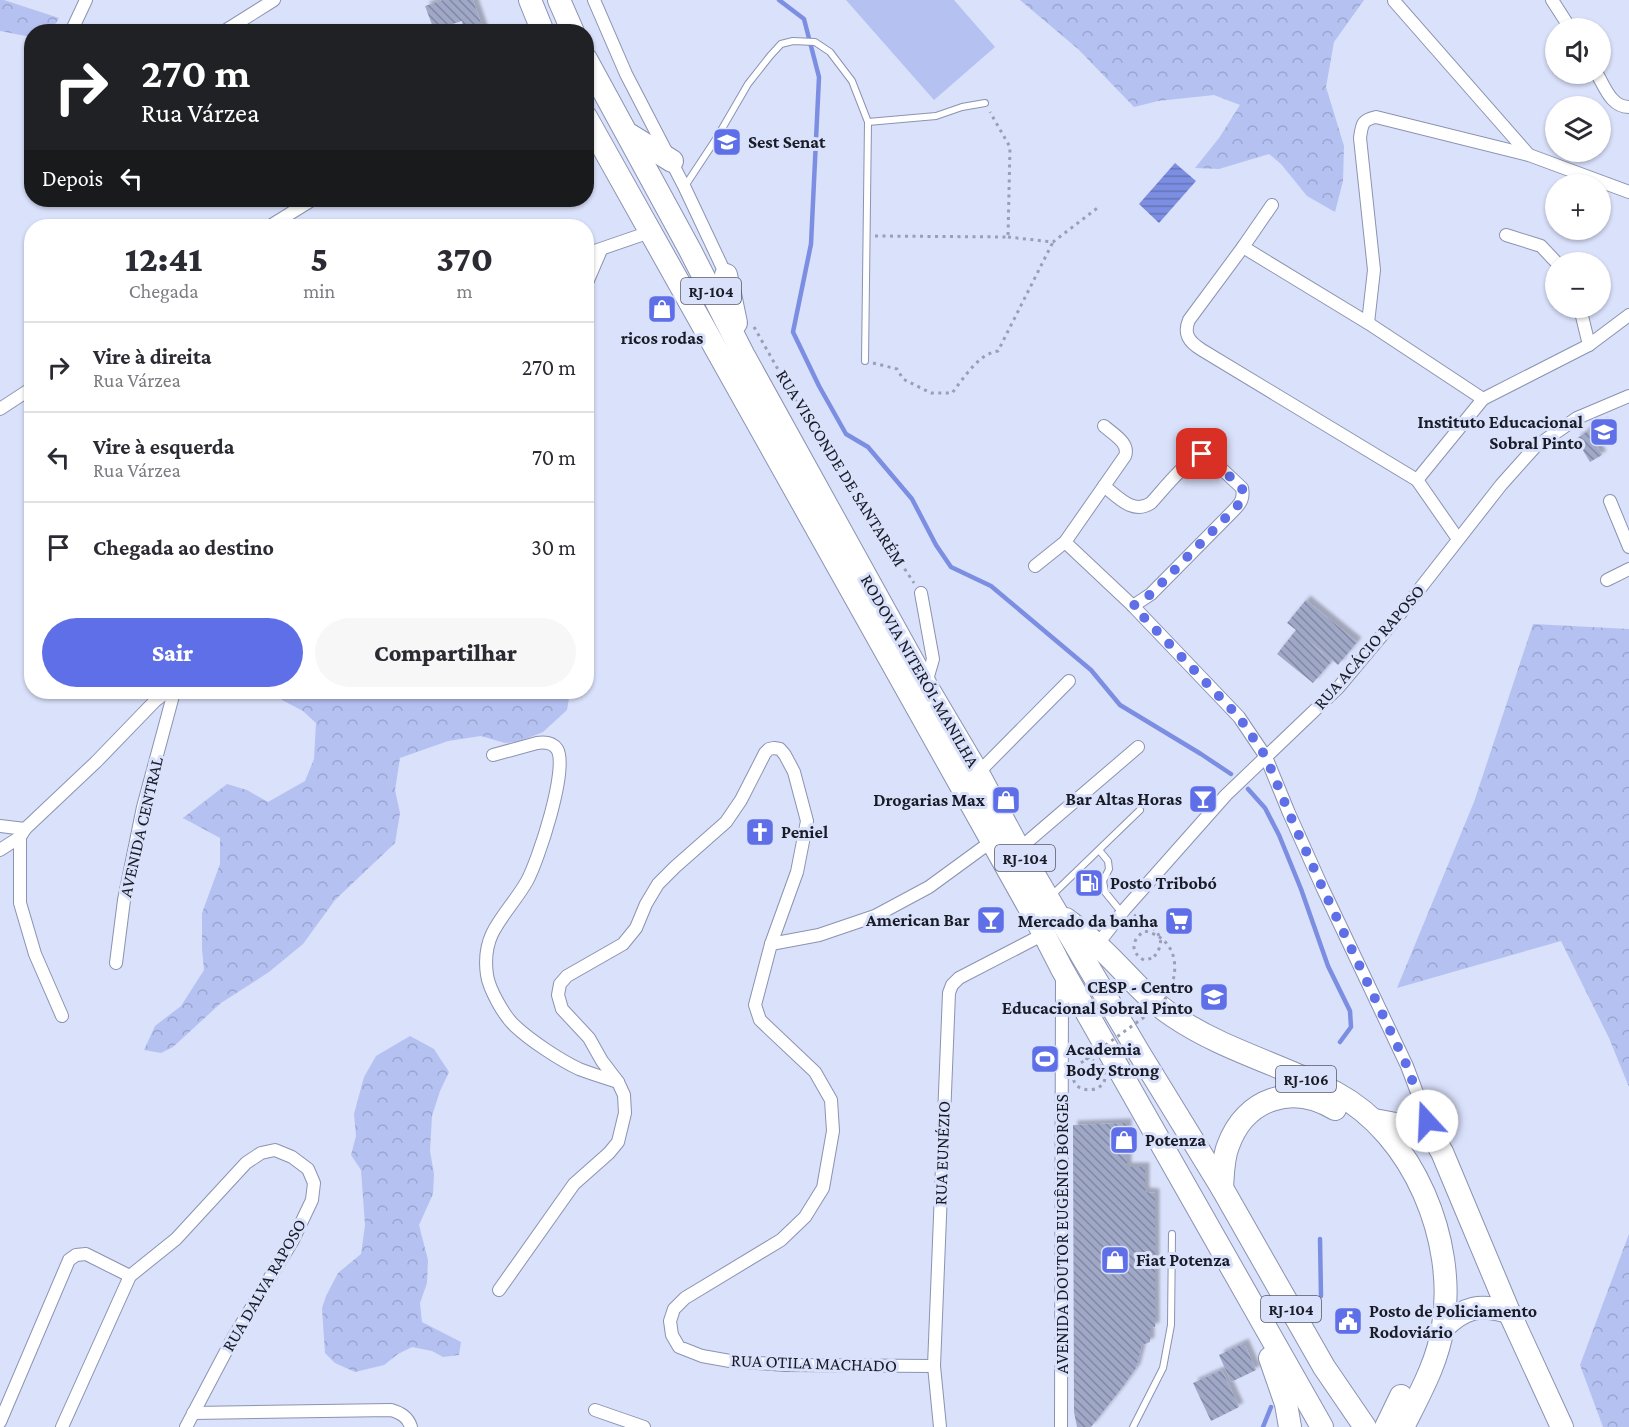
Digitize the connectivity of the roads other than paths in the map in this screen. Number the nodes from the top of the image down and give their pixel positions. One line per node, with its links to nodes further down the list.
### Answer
1 (86, 0): 9 (street)
2 (274, 0): 10 (street)
3 (530, 0): 11 (highway)
4 (559, 0): 12 (highway)
5 (594, 0): 21 (street)
6 (1552, 0): 8 (street)
7 (1394, 1): 20 (street)
8 (1564, 18)
9 (75, 24)
10 (236, 24)
11 (540, 24)
12 (570, 24)
13 (594, 73): 19 (highway, RODOVIA NITERÓI-MANILHA / RJ-104)
14 (1603, 84): 16 (street)
15 (985, 103): 17 (lane)
16 (1629, 106)
17 (868, 122): 22 (lane); 40 (lane)
18 (594, 131): 27 (highway, RODOVIA NITERÓI-MANILHA / RJ-104)
19 (628, 134): 21 (highway); 39 (highway, RODOVIA NITERÓI-MANILHA / RJ-104)
20 (1529, 155): 23 (street); 37 (street)
21 (672, 161): 22 (street)
22 (684, 186): 34 (street)
23 (1629, 192)
24 (1272, 205): 29 (street)
25 (301, 207): 26 (street)
26 (281, 219)
27 (650, 232): 30 (street); 68 (highway, RODOVIA NITERÓI-MANILHA / RJ-104)
28 (1506, 235): 32 (street)
29 (1243, 246): 37 (street); 46 (street)
30 (601, 250): 31 (street); 33 (street)
31 (594, 252)
32 (1547, 252)
33 (594, 266)
34 (726, 275): 39 (highway)
35 (1629, 315): 38 (street)
36 (1582, 318): 38 (street)
37 (1368, 324): 43 (street)
38 (1589, 345): 43 (street)
39 (743, 354): 58 (highway, RODOVIA NITERÓI-MANILHA / RJ-104)
40 (865, 361)
41 (24, 393): 44 (street)
42 (1629, 396): 49 (street, RUA ACÁCIO RAPOSO)
43 (1483, 399): 46 (street)
44 (0, 409)
45 (1104, 426): 47 (street)
46 (1417, 480): 49 (street)
47 (1104, 486): 50 (street); 56 (street)
48 (1610, 501): 51 (street)
49 (1458, 539): 63 (street, RUA ACÁCIO RAPOSO)
50 (1065, 542): 52 (street); 56 (street)
51 (1629, 547)
52 (1035, 566)
53 (1629, 569): 54 (street)
54 (1607, 580)
55 (921, 593): 58 (street)
56 (1133, 606): 63 (street)
57 (1069, 681): 64 (street)
58 (926, 684): 64 (highway, RODOVIA NITERÓI-MANILHA / RJ-104)
59 (157, 699): 67 (street)
60 (172, 699): 77 (street, AVENIDA CENTRAL)
61 (1138, 747): 69 (street)
62 (493, 755): 80 (street)
63 (1266, 757): 73 (street, RUA ACÁCIO RAPOSO); 82 (street)
64 (978, 773): 69 (highway, RODOVIA NITERÓI-MANILHA / RJ-104)
65 (1140, 810): 71 (lane)
66 (0, 826): 67 (street)
67 (22, 833): 70 (street); 79 (street)
68 (992, 841): 74 (highway, RODOVIA NITERÓI-MANILHA / RJ-104); 75 (street)
69 (1019, 849): 72 (highway, RODOVIA NITERÓI-MANILHA / RJ-104)
70 (0, 850)
71 (1099, 850): 72 (lane); 73 (lane)
72 (1051, 904): 76 (highway, RJ-106); 83 (highway, RODOVIA NITERÓI-MANILHA / RJ-104)
73 (1124, 911): 76 (street, RUA ACÁCIO RAPOSO)
74 (1044, 934): 78 (highway, RODOVIA NITERÓI-MANILHA / RJ-104); 90 (street, RUA EUNÉZIO)
75 (771, 944): 80 (street, RUA OTILA MACHADO); 90 (street, RUA OTILA MACHADO)
76 (1098, 945): 81 (highway, RJ-106)
77 (116, 963)
78 (1062, 969): 87 (highway, RODOVIA NITERÓI-MANILHA / RJ-104); 100 (street, AVENIDA DOUTOR EUGÊNIO BORGES)
79 (62, 1016)
80 (618, 1082): 86 (street, RUA OTILA MACHADO)
81 (1374, 1120): 82 (highway); 89 (highway, RJ-106)
82 (1434, 1139): 88 (highway)
83 (1222, 1188): 91 (highway, RJ-106); 104 (highway, RODOVIA NITERÓI-MANILHA / RJ-104)
84 (1172, 1234): 101 (lane)
85 (130, 1276): 93 (street, RUA DALVA RAPOSO); 94 (street); 95 (street, RUA DALVA RAPOSO)
86 (499, 1290)
87 (1251, 1303): 102 (highway); 103 (highway, RODOVIA NITERÓI-MANILHA / RJ-104)
88 (1509, 1312): 89 (highway); 107 (highway)
89 (1443, 1328): 91 (highway, RJ-106)
90 (934, 1366): 99 (street, RUA EUNÉZIO)
91 (1420, 1375): 105 (highway, RJ-106); 106 (highway, RJ-106)
92 (595, 1410): 98 (street)
93 (193, 1413): 96 (street, RUA DALVA RAPOSO); 97 (street)
94 (0, 1422)
95 (62, 1427)
96 (186, 1427)
97 (411, 1427)
98 (644, 1427)
99 (940, 1427)
100 (1061, 1427)
101 (1133, 1427)
102 (1290, 1427)
103 (1322, 1427)
104 (1365, 1427)
105 (1386, 1427)
106 (1403, 1427)
107 (1562, 1427)

